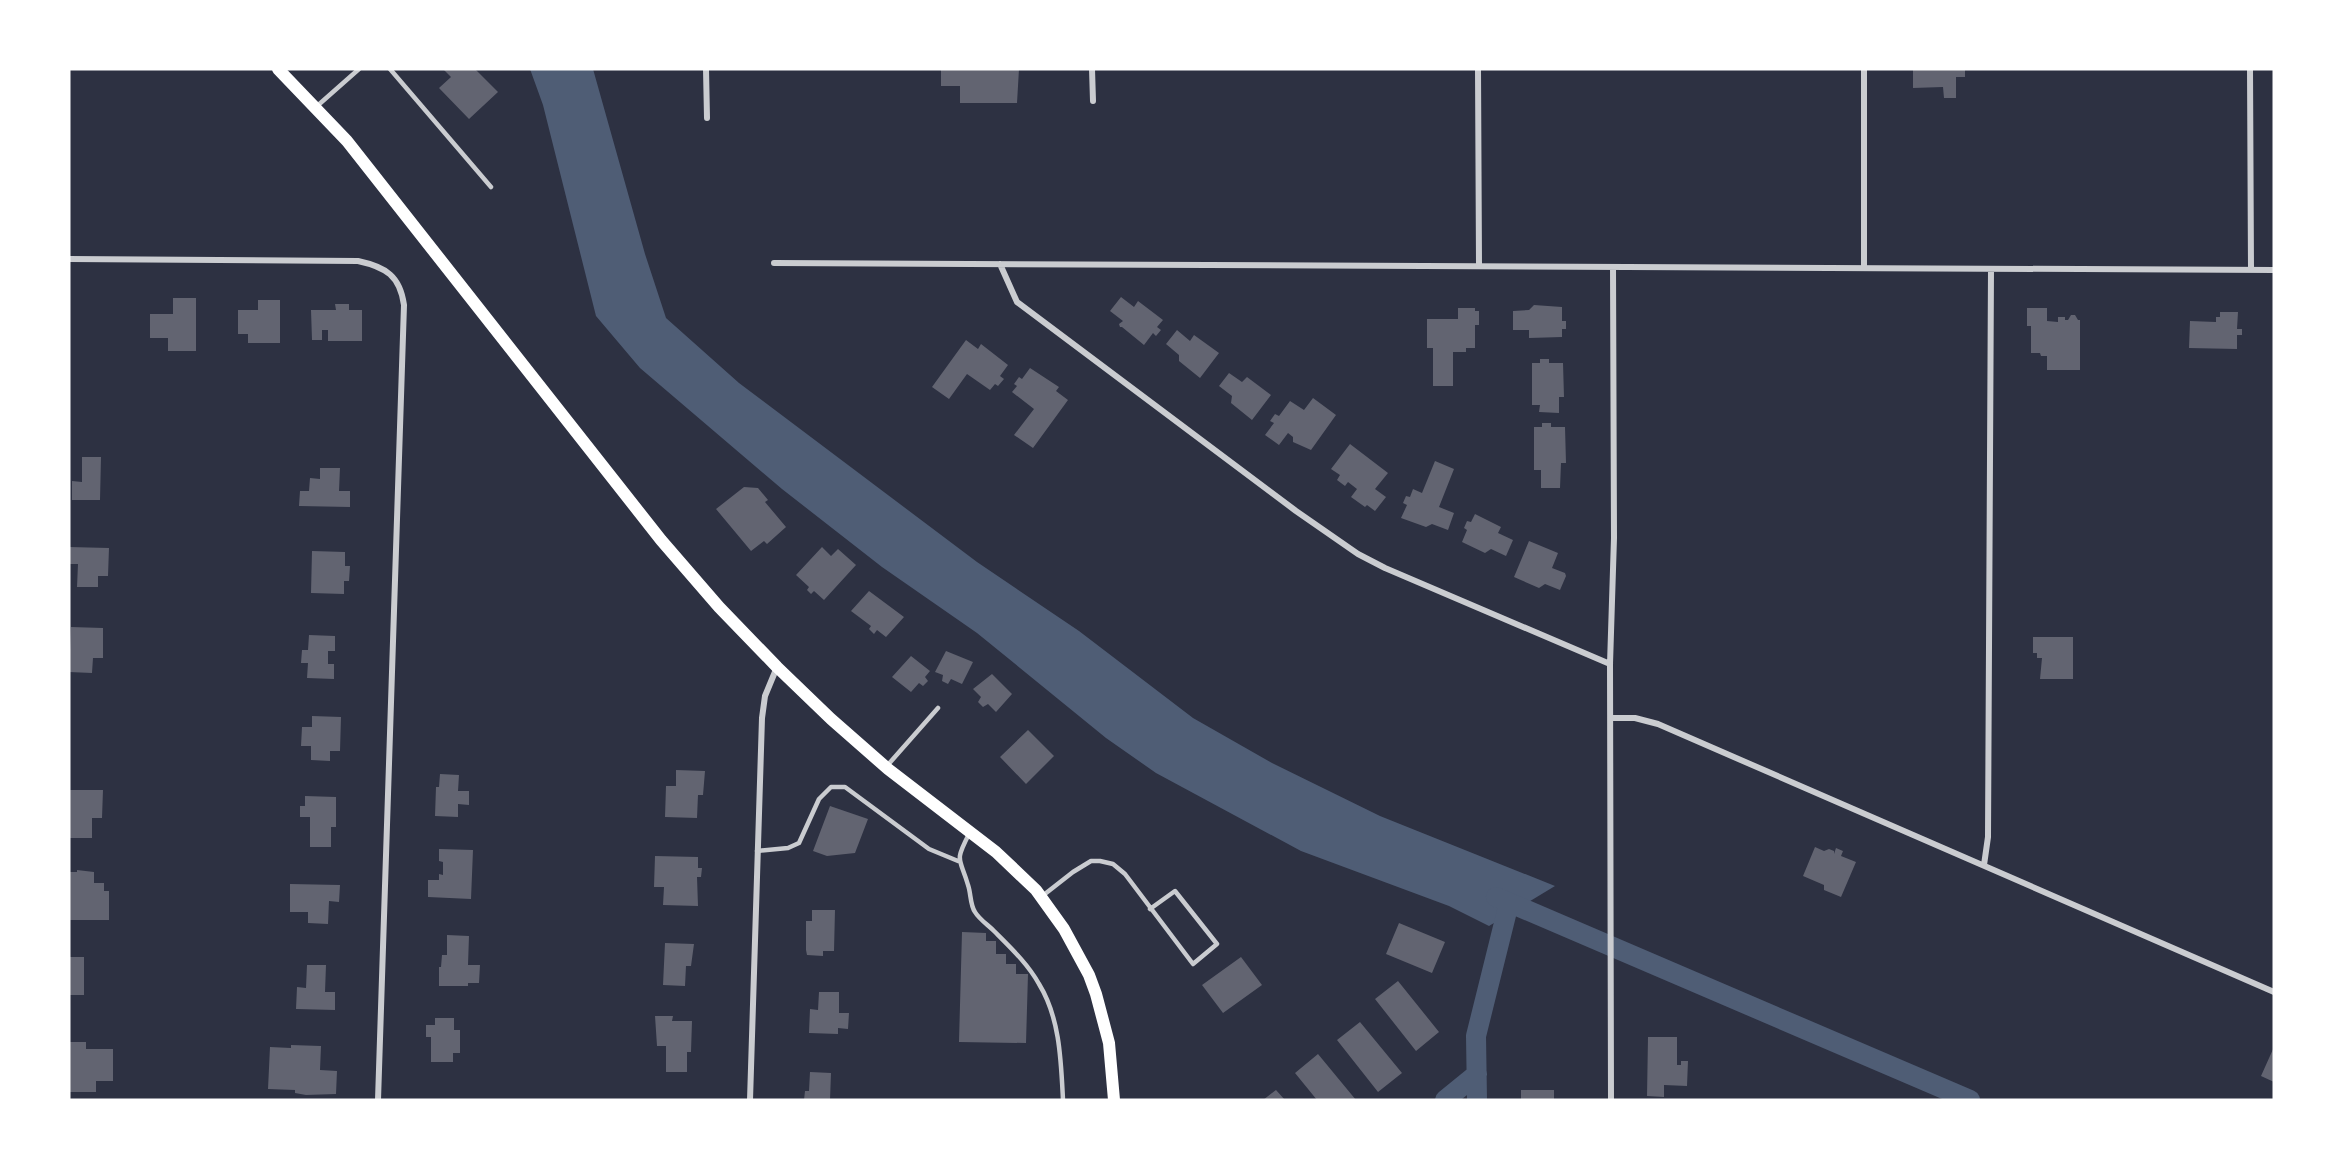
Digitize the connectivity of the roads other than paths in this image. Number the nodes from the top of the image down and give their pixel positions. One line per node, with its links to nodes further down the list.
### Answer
1 (359, 69): 10 (lane)
2 (390, 69): 12 (lane)
3 (706, 69): 11 (street)
4 (1092, 69): 9 (street)
5 (1478, 69): 16 (street)
6 (1864, 69): 18 (street)
7 (2250, 69): 20 (street)
8 (283, 71): 10 (main road)
9 (1093, 101)
10 (316, 107): 23 (main road)
11 (707, 118)
12 (491, 187)
13 (69, 259): 34 (street)
14 (774, 263): 15 (street)
15 (1000, 264): 16 (street); 22 (street)
16 (1479, 265): 17 (street)
17 (1614, 267): 18 (street); 22 (street)
18 (1864, 268): 19 (street)
19 (1991, 269): 20 (street); 30 (street)
20 (2251, 270): 21 (street)
21 (2274, 270)
22 (1610, 664): 25 (street)
23 (777, 667): 26 (main road); 28 (street)
24 (938, 708): 26 (lane)
25 (1612, 718): 30 (street); 38 (street)
26 (886, 768): 27 (main road)
27 (970, 832): 29 (lane); 31 (main road)
28 (758, 851): 29 (lane); 35 (street)
29 (958, 861): 36 (lane)
30 (1984, 865): 33 (street)
31 (1041, 897): 32 (lane); 37 (main road)
32 (1150, 909): 32 (lane)
33 (2274, 992)
34 (378, 1100)
35 (750, 1100)
36 (1063, 1100)
37 (1114, 1100)
38 (1611, 1100)

